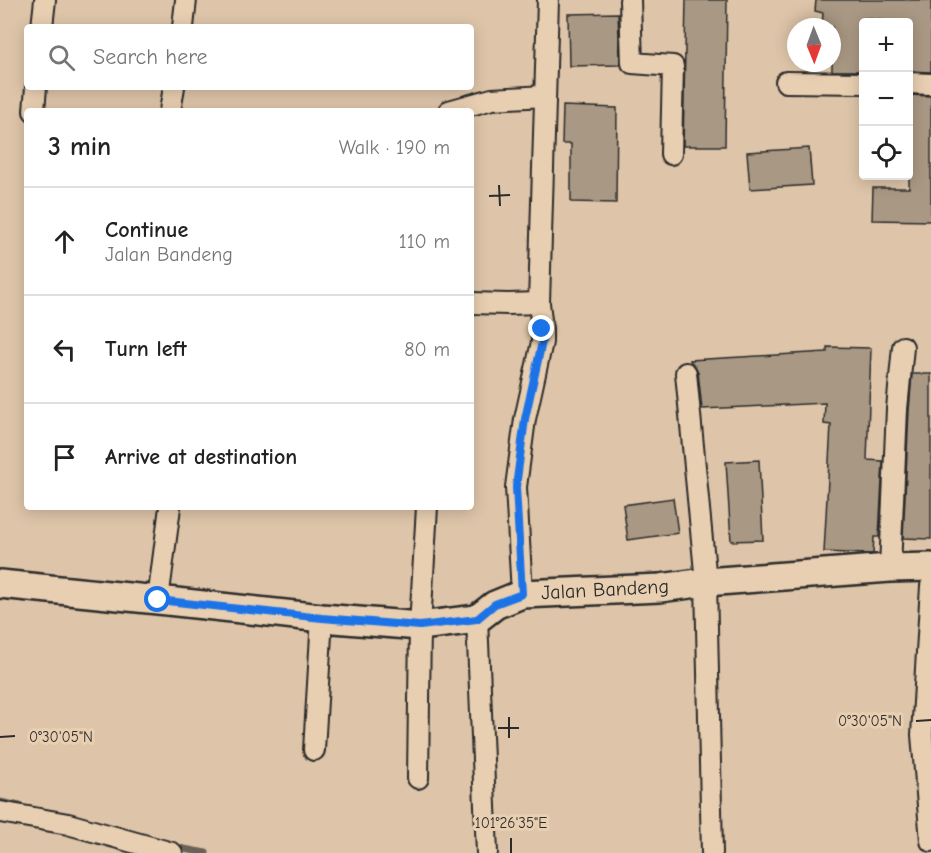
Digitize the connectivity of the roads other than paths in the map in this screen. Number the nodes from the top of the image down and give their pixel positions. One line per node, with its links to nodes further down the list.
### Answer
1 (45, 0): 5 (street)
2 (186, 0): 6 (street)
3 (548, 0): 13 (street)
4 (630, 0): 17 (street)
5 (42, 24)
6 (183, 24)
7 (786, 82): 8 (street)
8 (859, 83)
9 (913, 83): 10 (street)
10 (931, 84)
11 (36, 90): 14 (street)
12 (174, 90): 15 (street)
13 (545, 96): 16 (street); 19 (street)
14 (34, 108)
15 (170, 108)
16 (460, 108)
17 (671, 154)
18 (474, 303): 19 (street)
19 (539, 303): 29 (street)
20 (903, 347): 25 (street)
21 (686, 373): 26 (street)
22 (170, 510): 30 (street)
23 (427, 510): 33 (street)
24 (931, 567): 25 (street, Jalan Bandeng)
25 (890, 568): 26 (street, Jalan Bandeng)
26 (706, 582): 29 (street, Jalan Bandeng); 40 (street)
27 (0, 584): 30 (street, Jalan Bandeng)
28 (931, 586): 37 (street)
29 (522, 594): 32 (street, Jalan Bandeng)
30 (158, 600): 31 (street, Jalan Bandeng)
31 (322, 618): 33 (street, Jalan Bandeng); 34 (street)
32 (477, 619): 33 (street, Jalan Bandeng); 39 (street)
33 (420, 626): 35 (street)
34 (314, 750)
35 (418, 778)
36 (0, 812): 38 (street)
37 (931, 841)
38 (172, 853)
39 (487, 853)
40 (712, 853)

